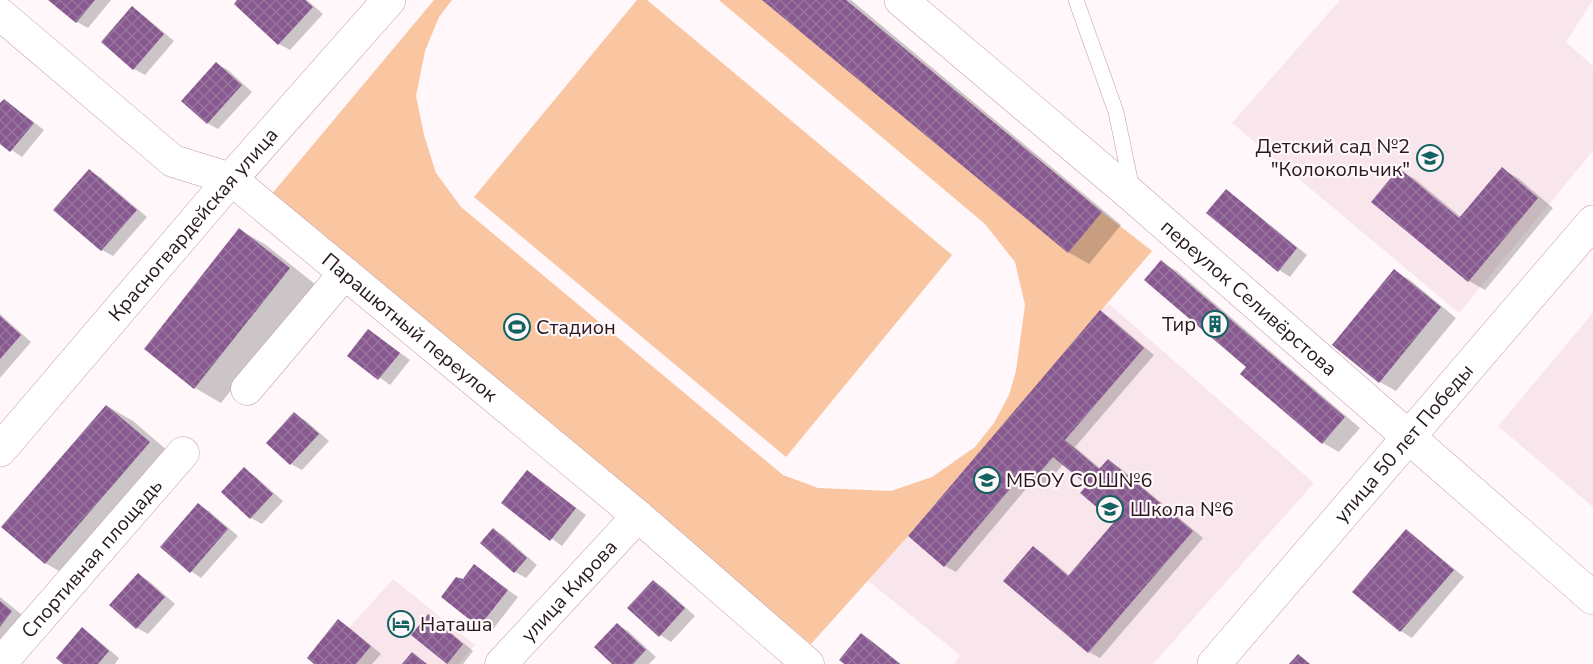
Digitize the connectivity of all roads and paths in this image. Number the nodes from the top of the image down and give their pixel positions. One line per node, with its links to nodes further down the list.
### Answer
1 (389, 0): 5 (street, Красногвардейская улица)
2 (901, 0): 6 (street, переулок Селивёрстова)
3 (1076, 0): 6 (lane)
4 (0, 14): 5 (street, Парашютный переулок)
5 (231, 179): 8 (street, Парашютный переулок); 11 (street, Красногвардейская улица)
6 (1134, 198): 10 (street, переулок Селивёрстова)
7 (1593, 222): 10 (street, улица 50 лет Победы)
8 (345, 273): 9 (street); 13 (street, Парашютный переулок)
9 (247, 389)
10 (1408, 436): 14 (street, переулок Селивёрстова); 18 (street, улица 50 лет Победы)
11 (0, 450)
12 (183, 453): 15 (street, Спортивная площадь)
13 (638, 516): 16 (street, улица Кирова); 17 (street, Парашютный переулок)
14 (1593, 598)
15 (0, 664)
16 (501, 664)
17 (808, 664)
18 (1214, 664)

